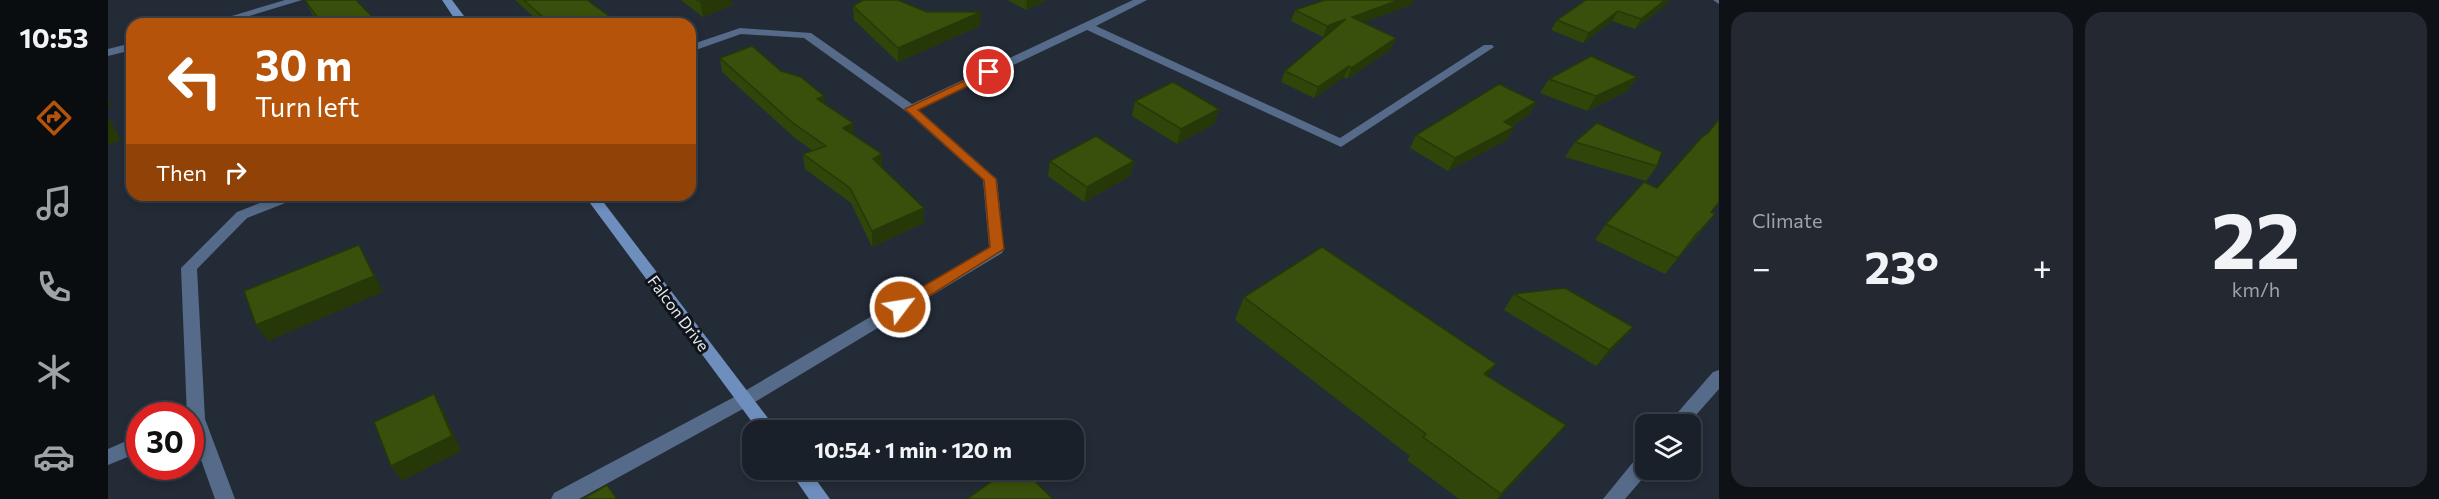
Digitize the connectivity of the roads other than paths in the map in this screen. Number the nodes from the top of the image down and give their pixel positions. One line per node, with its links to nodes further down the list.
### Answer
1 (297, 0): 4 (street)
2 (447, 0): 5 (street)
3 (1142, 0): 6 (street)
4 (232, 18)
5 (460, 18)
6 (1088, 26): 8 (street); 11 (street)
7 (696, 47): 11 (street)
8 (1488, 47)
9 (126, 48): 10 (street)
10 (108, 53)
11 (911, 109): 15 (street)
12 (277, 201): 16 (street)
13 (595, 201): 15 (street, Falcon Drive)
14 (1719, 377): 17 (street)
15 (744, 400): 18 (street, Falcon Drive); 25 (street)
16 (193, 402)
17 (1687, 414)
18 (760, 420)
19 (204, 447): 24 (street)
20 (126, 449): 21 (street)
21 (108, 457)
22 (1635, 474): 27 (street)
23 (806, 480): 26 (street)
24 (225, 499)
25 (561, 499)
26 (820, 499)
27 (1613, 499)

